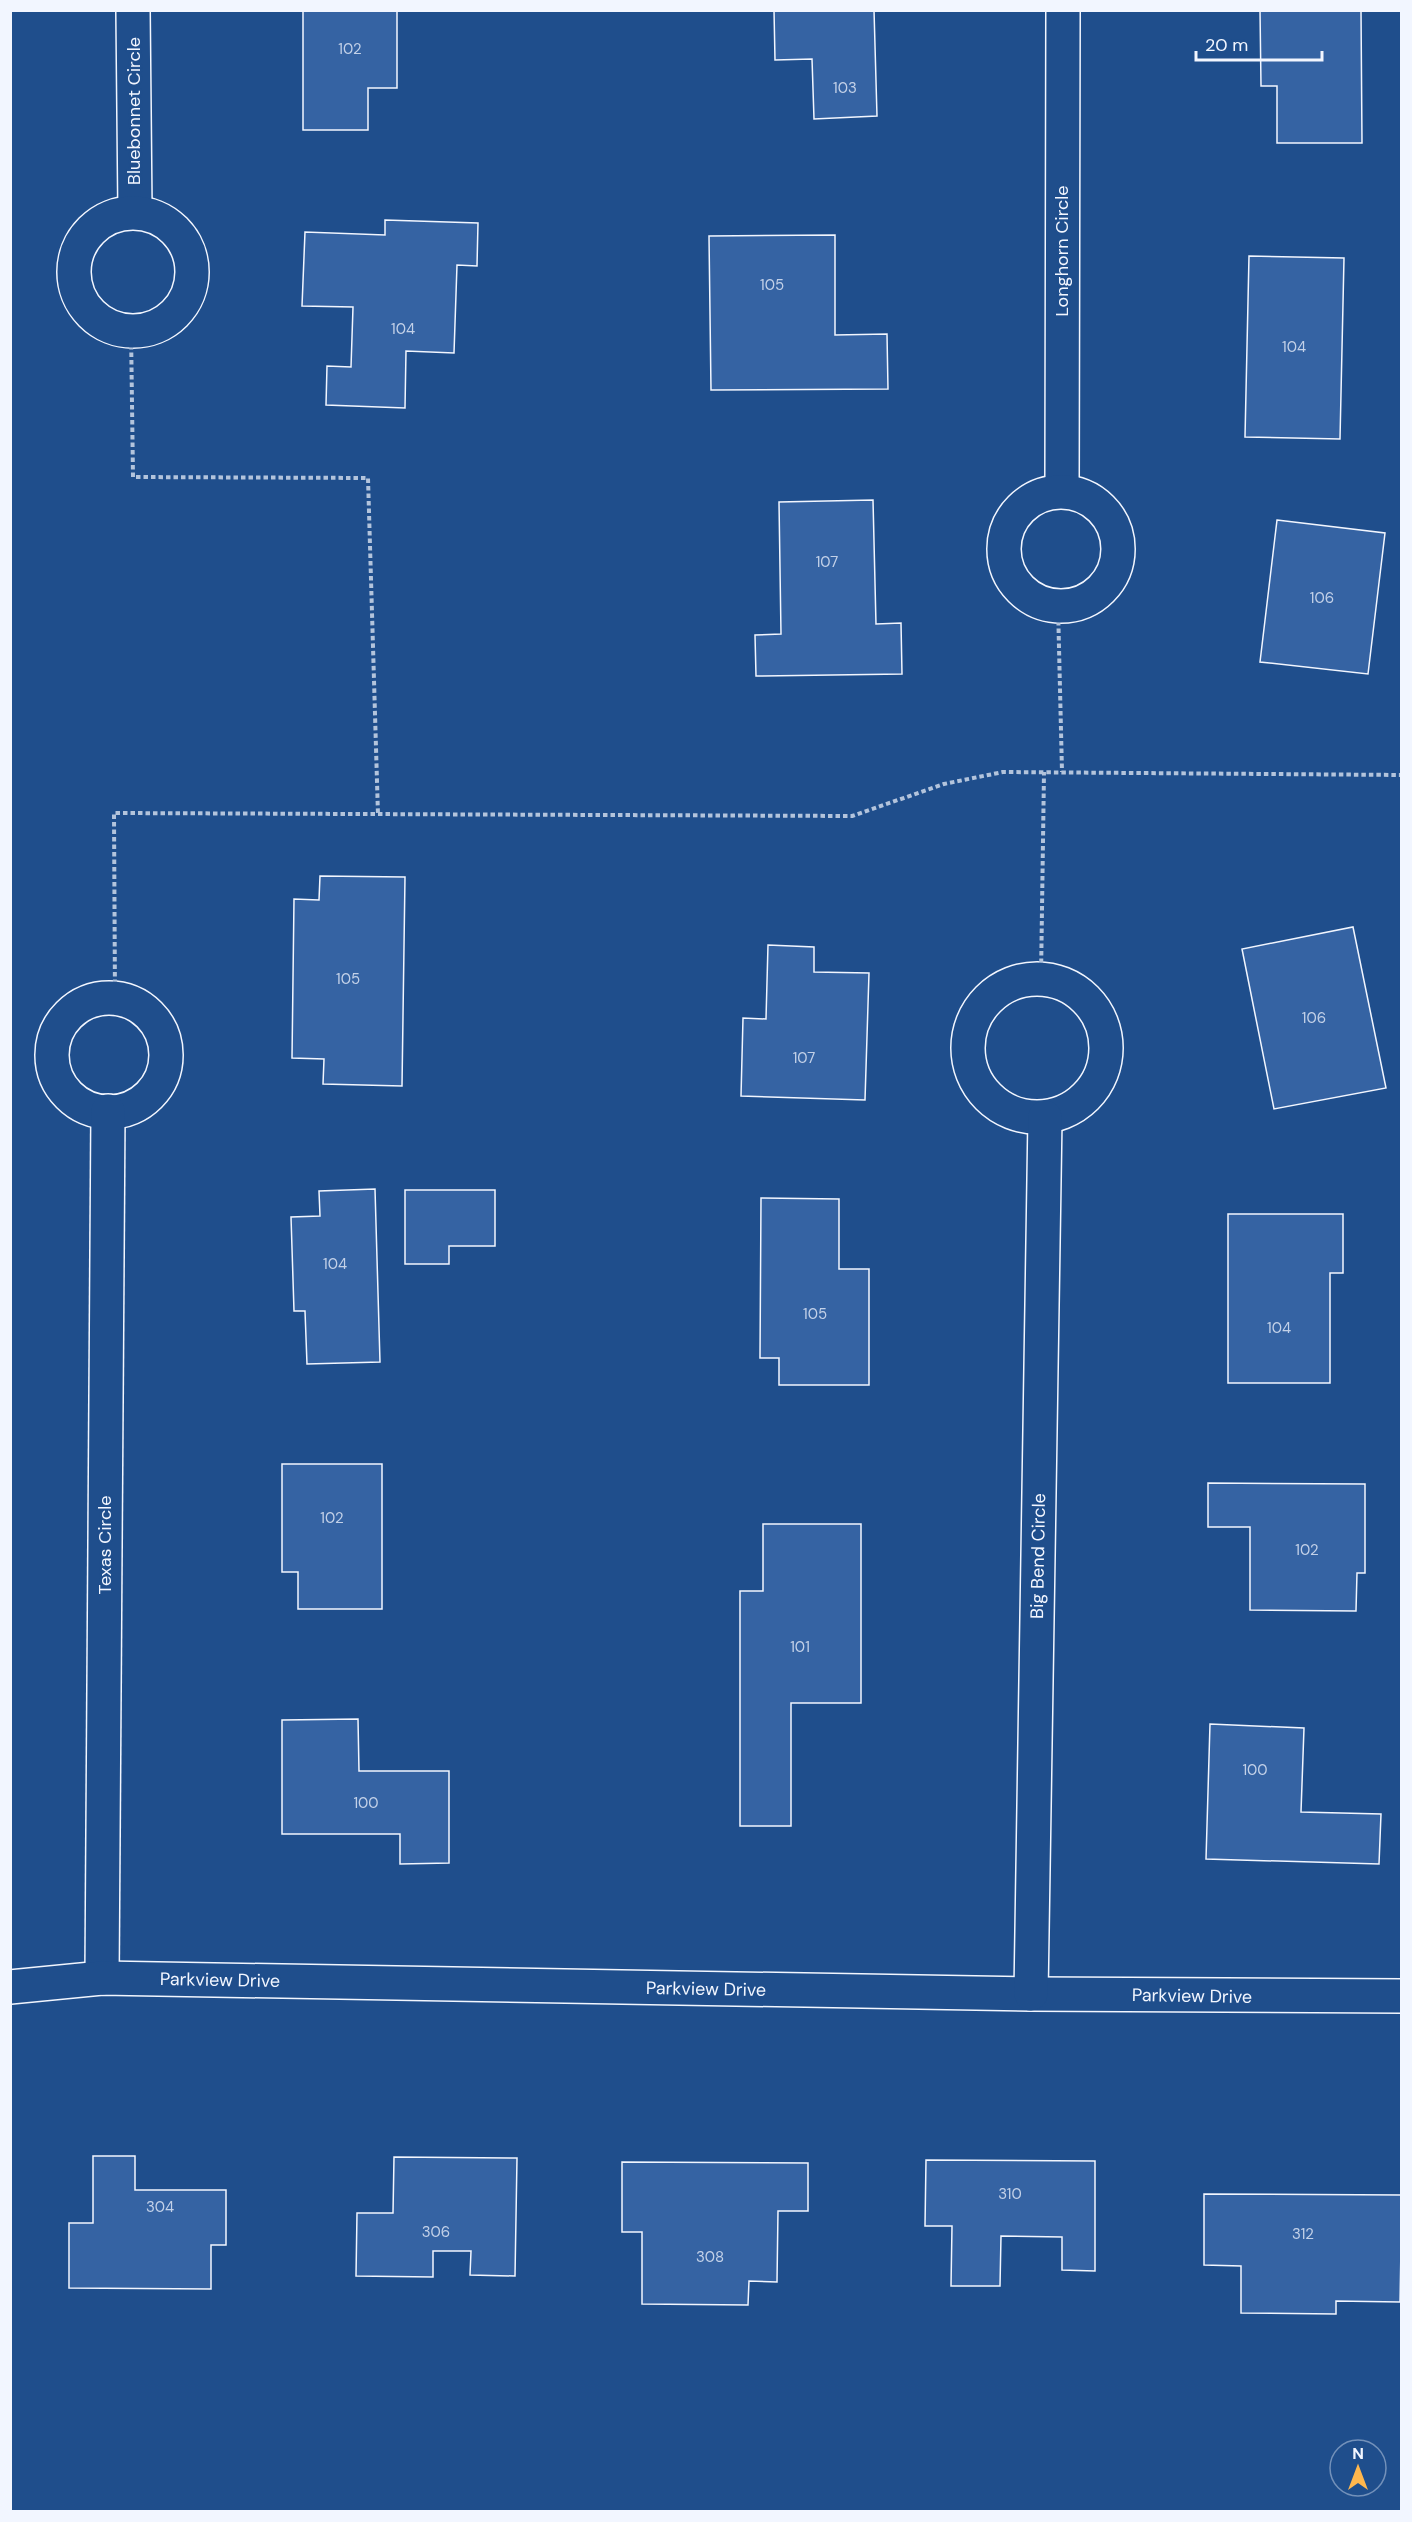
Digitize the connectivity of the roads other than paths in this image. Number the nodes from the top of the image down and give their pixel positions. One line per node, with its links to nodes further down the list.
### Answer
1 (133, 10): 3 (street, Bluebonnet Circle)
2 (1063, 10): 4 (street, Longhorn Circle)
3 (135, 212): 3 (street, Bluebonnet Circle)
4 (1062, 491): 4 (street)
5 (108, 1111): 5 (street); 7 (street, Texas Circle)
6 (1045, 1117): 6 (street); 9 (street, Big Bend Circle)
7 (102, 1978): 8 (street, Parkview Drive); 9 (street, Parkview Drive)
8 (10, 1987)
9 (1031, 1994): 10 (street, Parkview Drive)
10 (1401, 1996)

